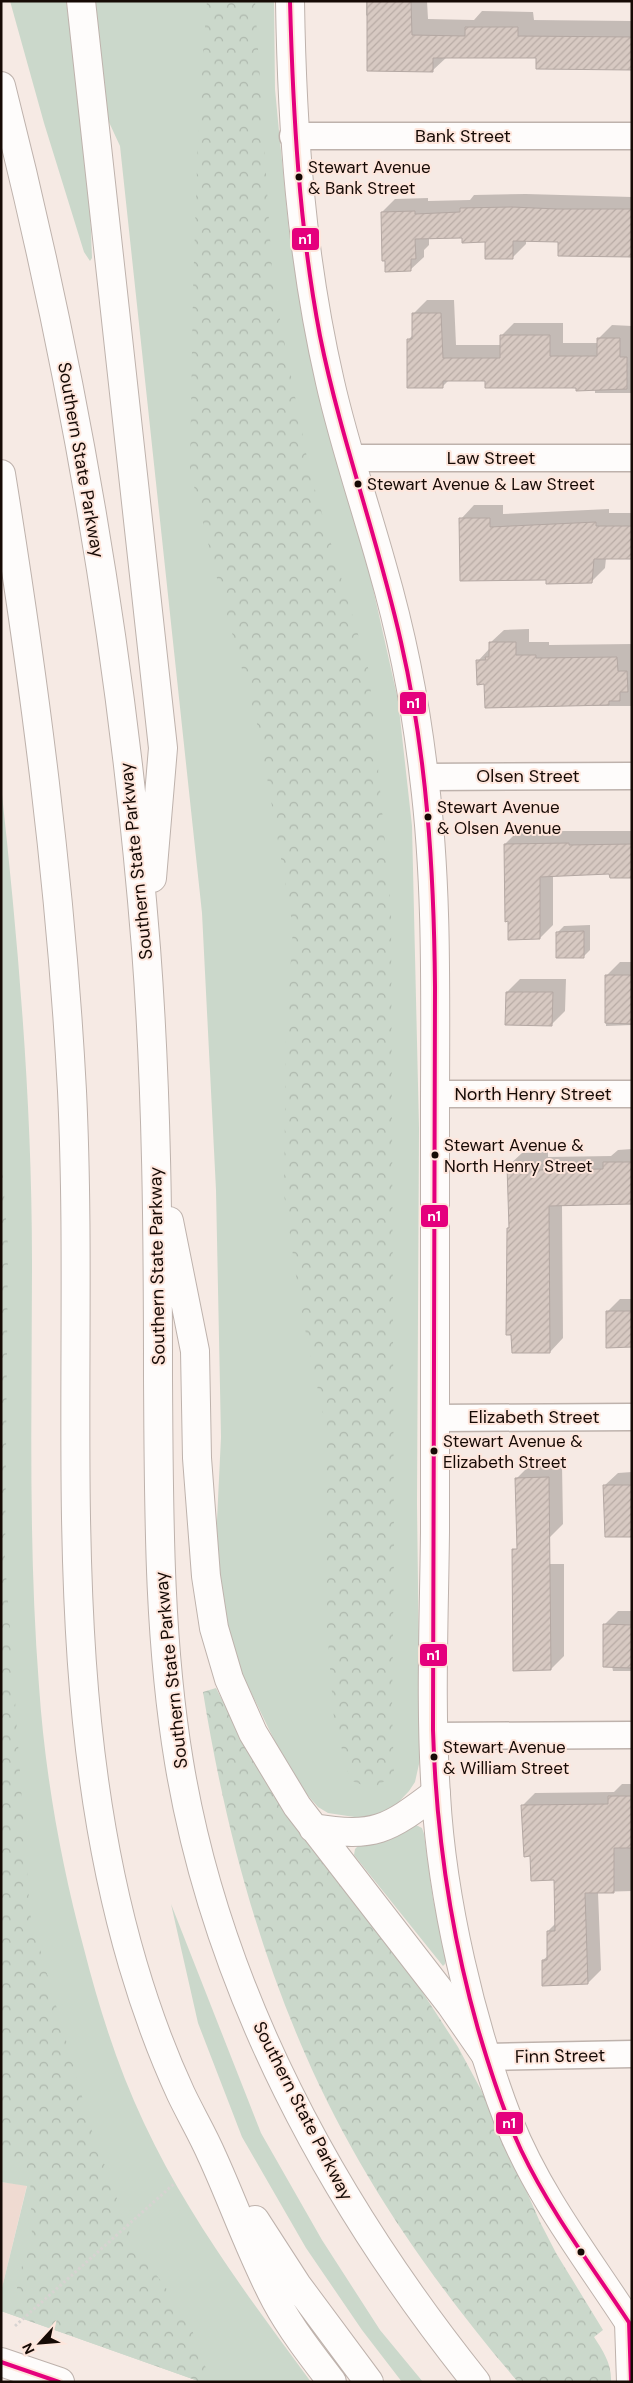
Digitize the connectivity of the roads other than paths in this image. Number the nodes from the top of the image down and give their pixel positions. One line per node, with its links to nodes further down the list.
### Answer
1 (81, 1): 11 (main road)
2 (290, 1): 4 (main road)
3 (1, 86): 11 (main road, Southern State Parkway)
4 (293, 136): 5 (street, Bank Street); 6 (main road)
5 (632, 136)
6 (350, 458): 7 (street, Law Street); 9 (main road)
7 (632, 458)
8 (1, 474): 23 (main road)
9 (424, 776): 10 (street, Olsen Street); 12 (main road)
10 (632, 776)
11 (146, 950): 14 (main road, Southern State Parkway)
12 (435, 1094): 13 (street, North Henry Street); 16 (main road)
13 (632, 1094)
14 (156, 1151): 20 (main road); 29 (main road, Southern State Parkway)
15 (632, 1417): 16 (street, Elizabeth Street)
16 (436, 1418): 18 (main road)
17 (632, 1735): 18 (street)
18 (434, 1736): 19 (main road)
19 (436, 1793): 20 (main road); 22 (main road)
20 (313, 1828): 22 (main road)
21 (632, 2054): 22 (street, Finn Street)
22 (487, 2057): 24 (main road)
23 (211, 2152): 27 (main road); 28 (main road)
24 (630, 2324): 30 (main road)
25 (1, 2362): 26 (main road)
26 (60, 2382)
27 (332, 2382)
28 (369, 2382)
29 (476, 2382)
30 (630, 2382)

